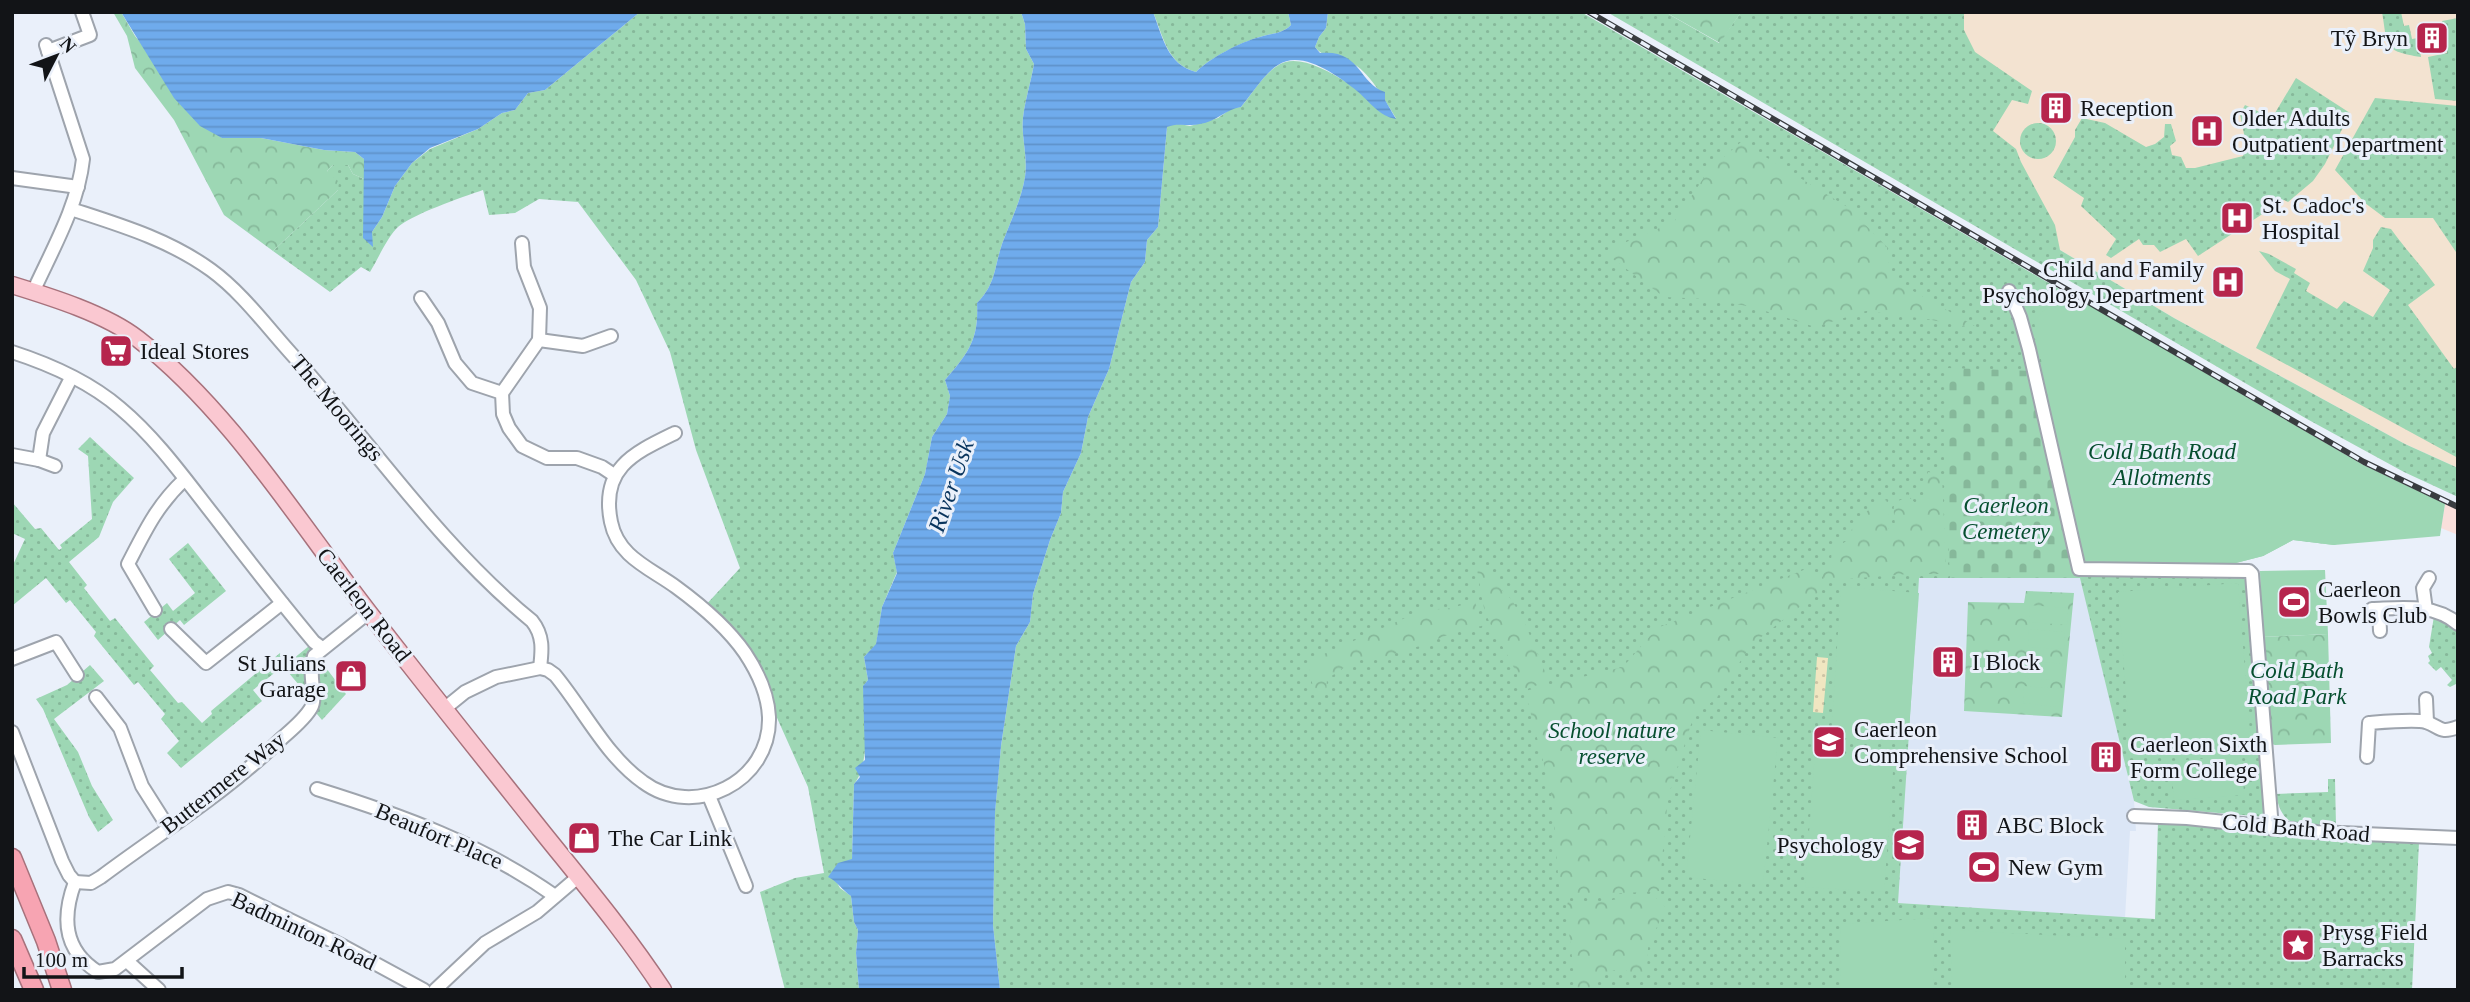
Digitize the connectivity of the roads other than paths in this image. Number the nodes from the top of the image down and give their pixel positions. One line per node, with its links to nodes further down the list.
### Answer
1 (82, 12): 3 (street)
2 (12, 178): 3 (street)
3 (78, 187): 4 (street)
4 (71, 209): 8 (street); 33 (street, The Moorings)
5 (522, 243): 11 (street)
6 (12, 285): 8 (main road, Caerleon Road)
7 (2009, 291): 46 (street)
8 (33, 292): 27 (main road, Caerleon Road)
9 (421, 298): 16 (street)
10 (611, 336): 12 (street)
11 (539, 340): 12 (street); 16 (street)
12 (589, 345): 14 (street)
13 (12, 352): 15 (street)
14 (592, 360)
15 (71, 377): 19 (street); 22 (street)
16 (502, 393): 21 (street)
17 (675, 433): 21 (street)
18 (12, 455): 19 (street)
19 (39, 460): 20 (street)
20 (55, 466)
21 (614, 475): 43 (street)
22 (185, 479): 24 (street); 25 (street)
23 (2428, 578): 26 (street)
24 (282, 603): 29 (street); 31 (street)
25 (155, 610)
26 (2426, 610): 28 (street); 30 (street)
27 (369, 612): 31 (street); 37 (main road, Caerleon Road)
28 (2458, 624)
29 (171, 629)
30 (2380, 631)
31 (322, 648): 45 (street, Buttermere Way)
32 (12, 659): 34 (street)
33 (540, 668): 37 (street); 43 (street)
34 (77, 675)
35 (96, 697): 45 (street)
36 (2426, 699): 38 (street)
37 (444, 709): 49 (main road, Caerleon Road)
38 (2427, 722): 39 (street); 41 (street)
39 (2458, 727)
40 (12, 732): 50 (street)
41 (2368, 757)
42 (317, 789): 53 (street, Beaufort Place)
43 (709, 796): 52 (street)
44 (2134, 816): 46 (street, Cold Bath Road)
45 (168, 827): 50 (street, Buttermere Way)
46 (2273, 829): 47 (street, Cold Bath Road)
47 (2458, 838)
48 (12, 858): 58 (highway)
49 (579, 877): 53 (street); 61 (main road, Caerleon Road)
50 (75, 882): 55 (street, Badminton Road)
51 (12, 885): 58 (highway)
52 (746, 886)
53 (555, 896): 56 (street)
54 (12, 939): 57 (highway)
55 (127, 961): 59 (street); 60 (street, Badminton Road)
56 (439, 989)
57 (34, 990)
58 (61, 990)
59 (159, 990)
60 (424, 990)
61 (663, 990)

